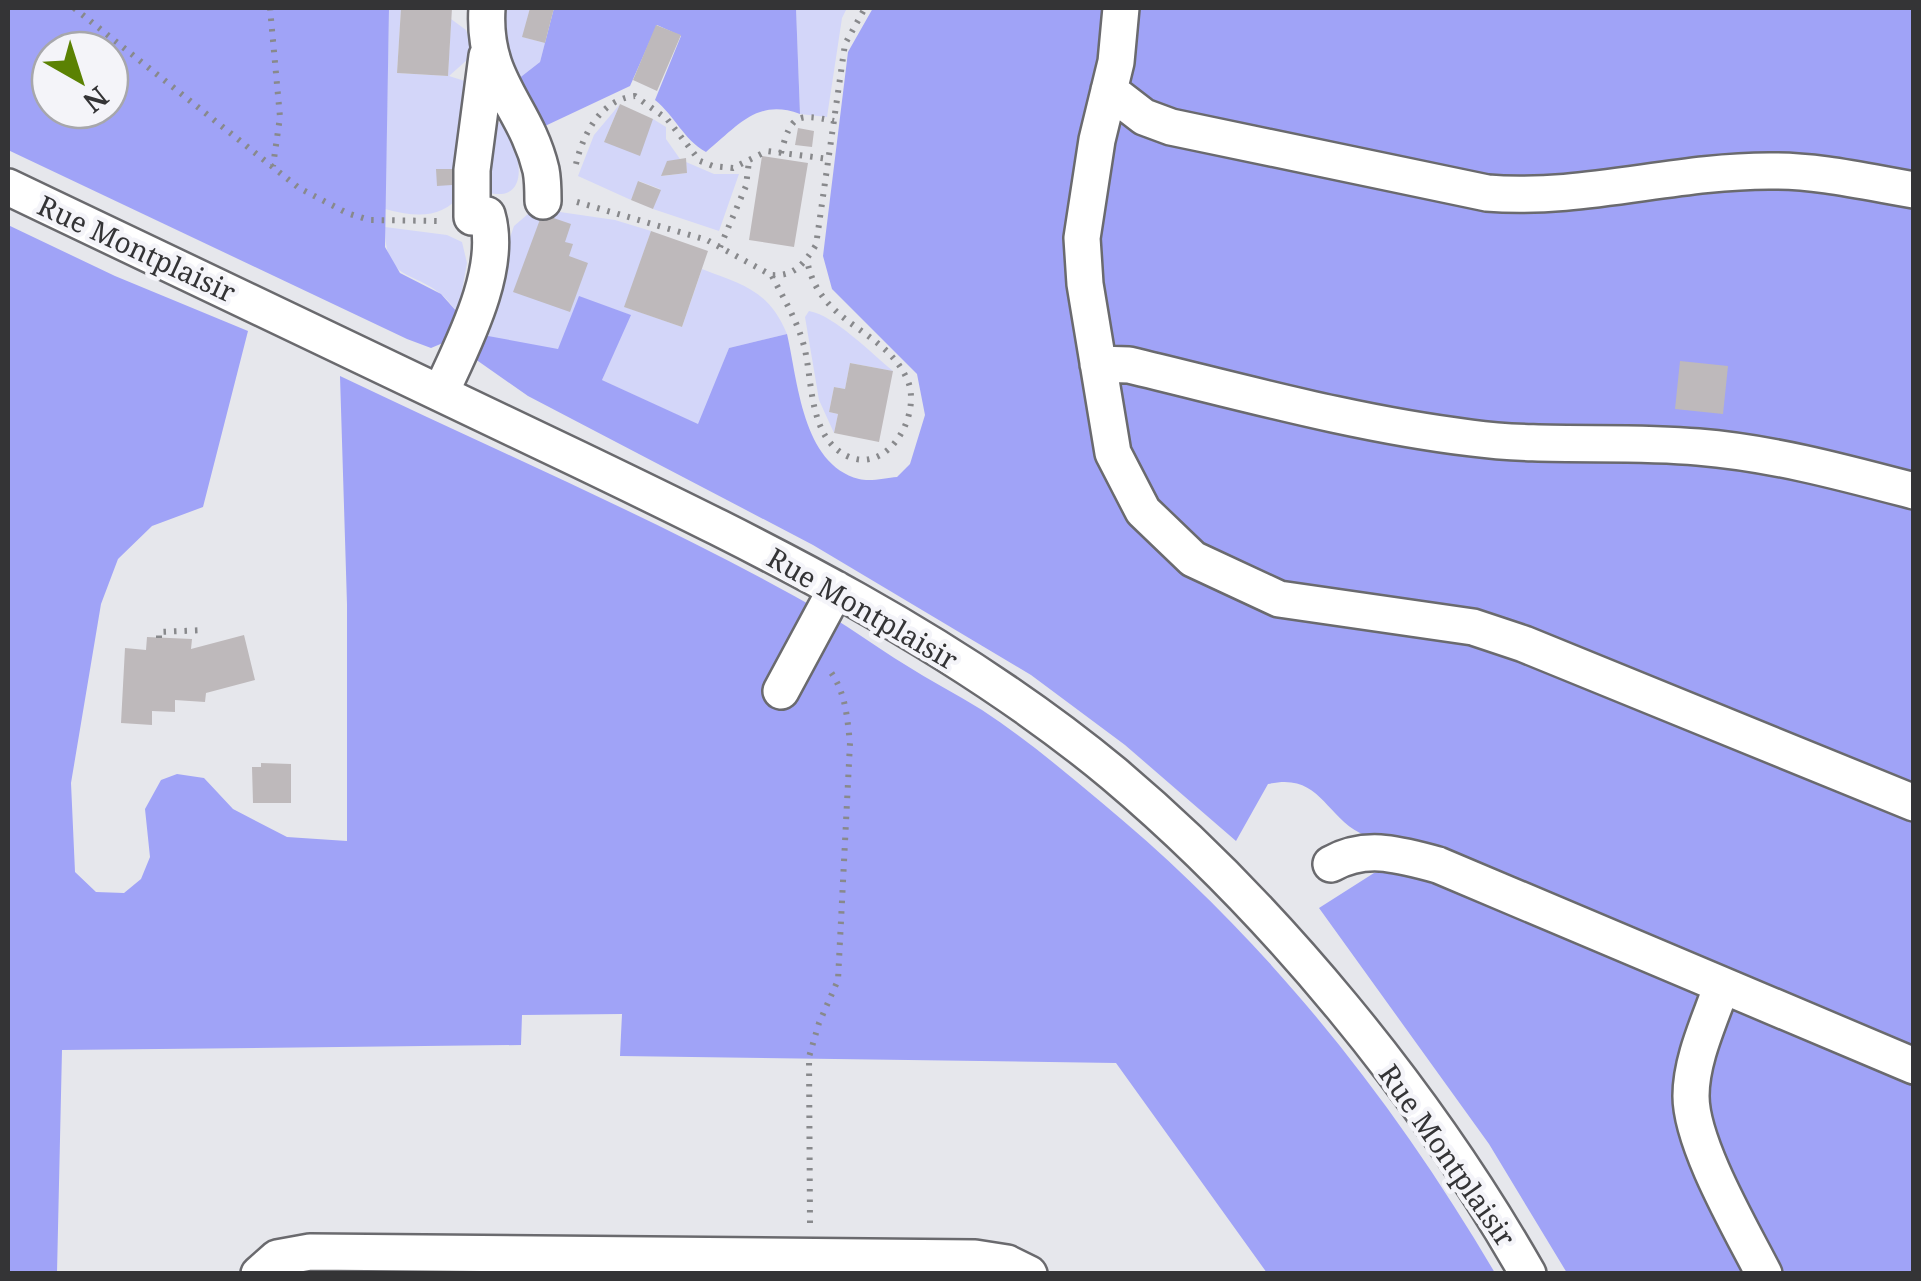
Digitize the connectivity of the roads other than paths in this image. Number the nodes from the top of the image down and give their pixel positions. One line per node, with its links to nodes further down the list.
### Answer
1 (488, 8): 3 (street)
2 (1121, 8): 4 (street)
3 (488, 50): 7 (street); 9 (street)
4 (1110, 90): 6 (street); 8 (street)
5 (8, 187): 9 (street, Rue Montplaisir)
6 (1914, 190)
7 (543, 202)
8 (1098, 364): 10 (street); 13 (street)
9 (441, 392): 11 (street, Rue Montplaisir)
10 (1914, 491)
11 (836, 590): 12 (street); 20 (street, Rue Montplaisir)
12 (781, 691)
13 (1914, 803)
14 (1332, 864): 15 (street)
15 (1722, 985): 16 (street); 21 (street)
16 (1914, 1066)
17 (809, 1253): 18 (street); 19 (street)
18 (259, 1274)
19 (1029, 1274)
20 (1528, 1274)
21 (1764, 1274)

